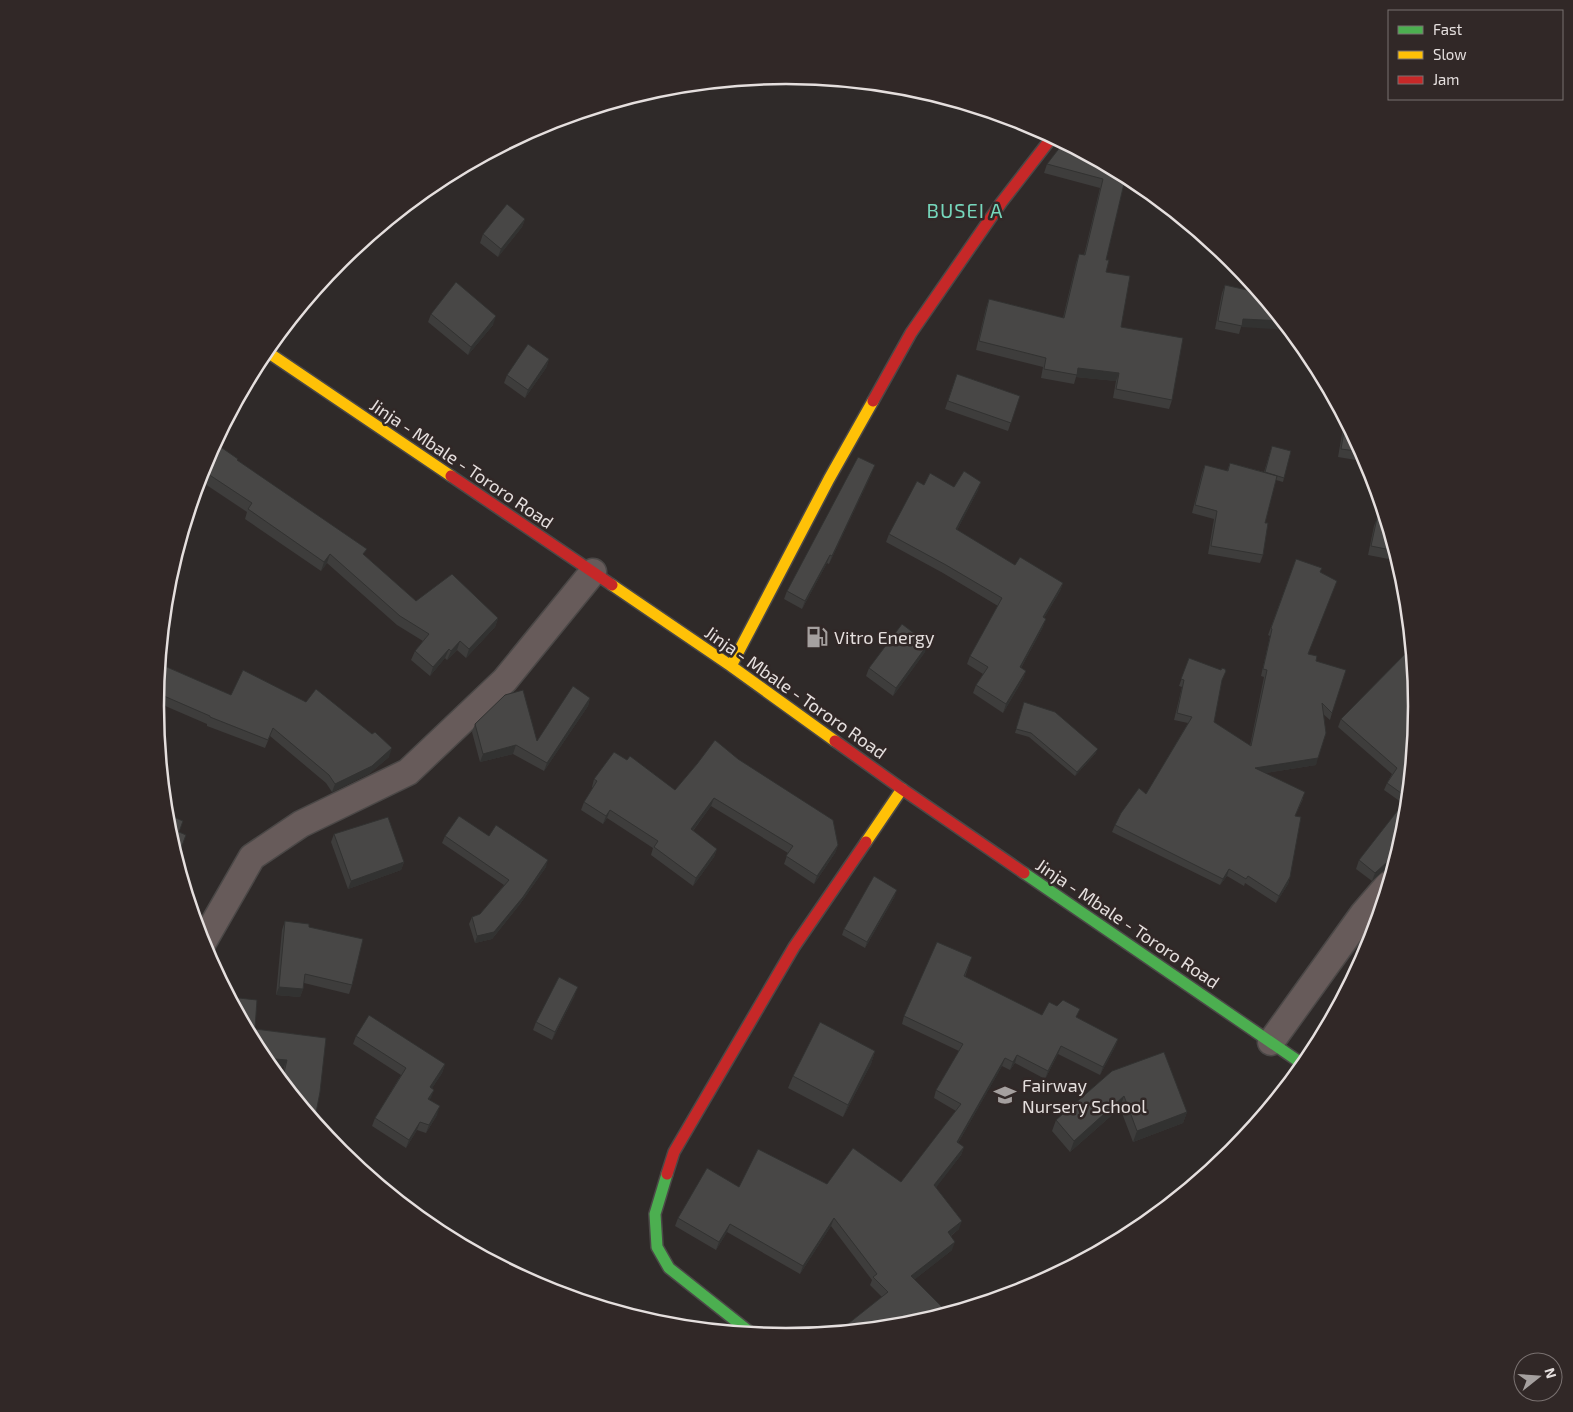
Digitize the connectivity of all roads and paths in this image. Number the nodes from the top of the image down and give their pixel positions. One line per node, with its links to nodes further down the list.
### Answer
1 (1049, 142): 4 (street)
2 (272, 355): 3 (street, Jinja - Mbale - Tororo Road)
3 (592, 572): 4 (street, Jinja - Mbale - Tororo Road); 7 (street)
4 (731, 666): 5 (street, Jinja - Mbale - Tororo Road)
5 (902, 789): 8 (street, Jinja - Mbale - Tororo Road); 10 (street)
6 (1379, 895): 8 (street)
7 (208, 934)
8 (1271, 1042): 9 (street, Jinja - Mbale - Tororo Road)
9 (1298, 1061)
10 (742, 1327)

